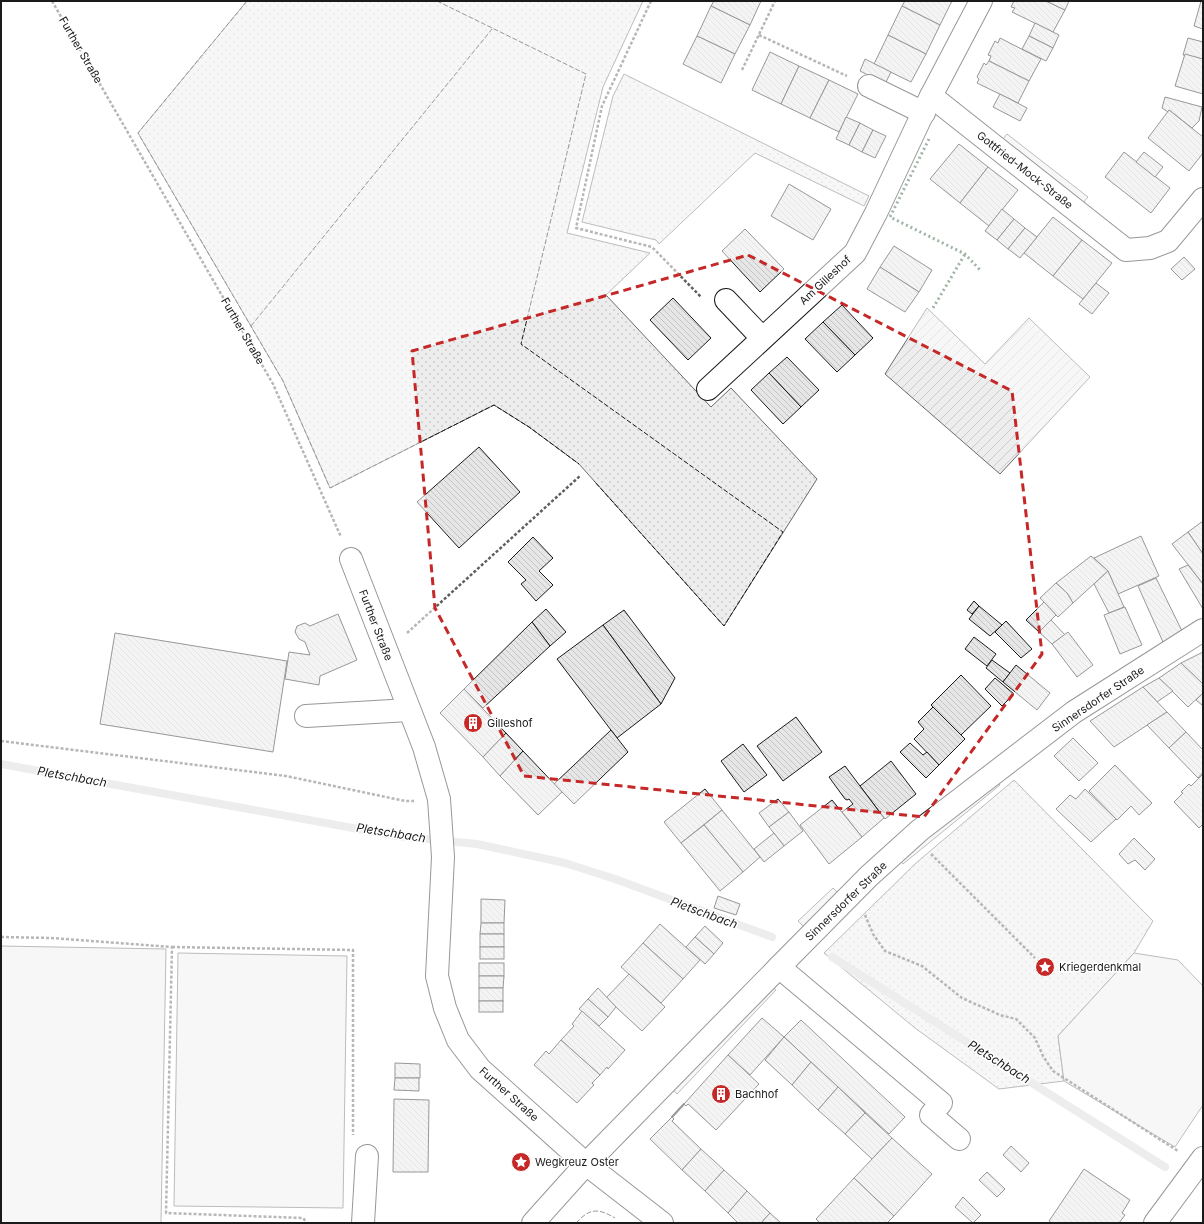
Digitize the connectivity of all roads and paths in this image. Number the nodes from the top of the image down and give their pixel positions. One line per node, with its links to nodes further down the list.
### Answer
1 (52, 1): 14 (path, Further Straße)
2 (651, 1): 10 (path)
3 (775, 1): 5 (path)
4 (981, 1): 8 (street)
5 (759, 35): 6 (path); 7 (path)
6 (742, 70)
7 (869, 86): 8 (street, Gottfried-Mock-Straße)
8 (928, 104): 9 (street, Gottfried-Mock-Straße); 11 (street, Am Gilleshof)
9 (1203, 199)
10 (726, 300): 11 (street)
11 (762, 338): 12 (street, Am Gilleshof)
12 (708, 388)
13 (581, 475): 16 (path)
14 (351, 559): 16 (street, Further Straße)
15 (1203, 630): 22 (street, Sinnersdorfer Straße)
16 (386, 652): 17 (street, Further Straße)
17 (409, 710): 18 (street); 20 (street, Further Straße)
18 (306, 716)
19 (1, 741): 20 (path)
20 (439, 800): 30 (street, Further Straße)
21 (944, 867): 25 (path)
22 (855, 891): 26 (street, Sinnersdorfer Straße); 29 (path)
23 (1, 937): 24 (path)
24 (172, 948): 28 (path); 31 (path)
25 (1035, 958)
26 (779, 967): 27 (street); 30 (street, Sinnersdorfer Straße)
27 (959, 1139)
28 (367, 1156): 32 (street)
29 (1201, 1161): 35 (street)
30 (586, 1164): 33 (street, Sinnersdorfer Straße); 34 (street, Further Straße)
31 (307, 1223)
32 (363, 1223)
33 (534, 1223)
34 (662, 1223)
35 (1155, 1223)

